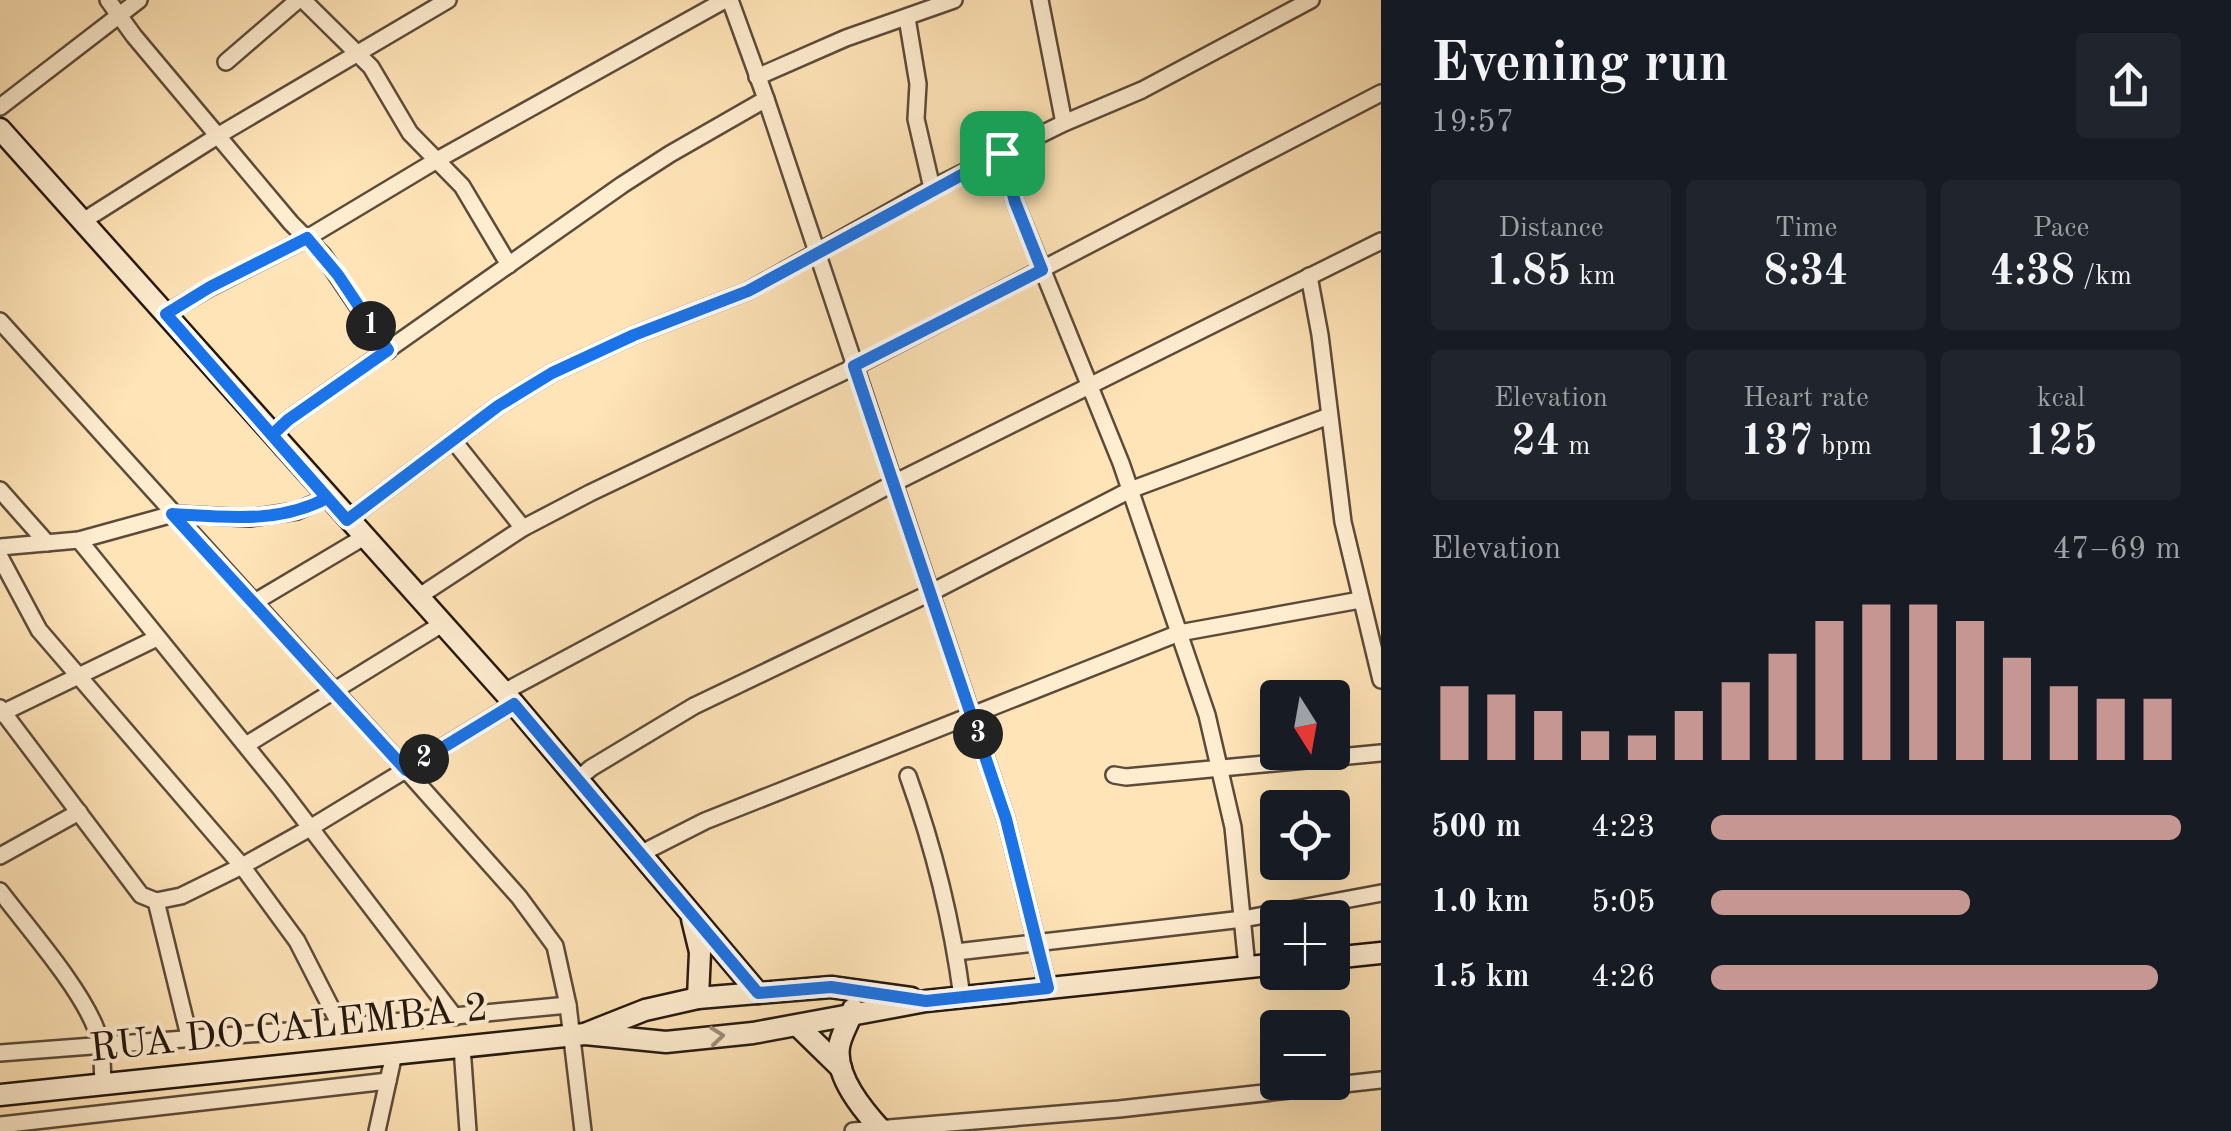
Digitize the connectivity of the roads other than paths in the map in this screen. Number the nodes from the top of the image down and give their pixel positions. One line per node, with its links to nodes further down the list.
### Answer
1 (108, 0): 10 (street)
2 (139, 0): 10 (street)
3 (301, 0): 12 (street); 13 (street)
4 (448, 0): 12 (street)
5 (727, 0): 14 (street); 22 (street)
6 (954, 0): 11 (street)
7 (1040, 0): 18 (street)
8 (1311, 0): 9 (street)
9 (1281, 7): 18 (street)
10 (119, 16): 17 (street); 20 (street)
11 (907, 18): 14 (street); 23 (street)
12 (357, 54): 20 (street); 22 (street)
13 (226, 62)
14 (757, 78): 16 (street)
15 (1381, 93): 30 (street)
16 (766, 99): 27 (street); 29 (street)
17 (0, 107)
18 (1064, 123): 21 (street)
19 (0, 129): 24 (main road)
20 (219, 135): 24 (street); 25 (street)
21 (1002, 153): 23 (street); 30 (street)
22 (437, 160): 25 (street); 29 (street)
23 (932, 188): 27 (street)
24 (82, 221): 32 (main road)
25 (307, 238): 32 (street); 34 (street)
26 (1376, 243): 28 (street); 31 (street)
27 (817, 252): 35 (street); 39 (street)
28 (1381, 262)
29 (510, 265): 34 (street)
30 (1042, 270): 35 (street); 36 (street)
31 (1309, 276): 36 (street); 37 (street)
32 (166, 314): 38 (main road)
33 (0, 321): 44 (street)
34 (388, 350): 38 (street)
35 (854, 366): 40 (street); 46 (street)
36 (1089, 385): 40 (street); 42 (street)
37 (1329, 416): 42 (street); 54 (street)
38 (272, 435): 43 (main road)
39 (454, 440): 45 (street); 46 (street)
40 (892, 484): 52 (street); 62 (street)
41 (0, 490): 49 (street)
42 (1130, 490): 52 (street); 57 (street)
43 (327, 498): 44 (street); 45 (main road)
44 (172, 514): 48 (street); 55 (street)
45 (347, 520): 47 (main road)
46 (524, 528): 53 (street)
47 (364, 537): 53 (main road); 55 (street)
48 (79, 540): 49 (street); 58 (street)
49 (47, 543): 50 (street)
50 (0, 548)
51 (0, 557): 59 (street)
52 (930, 593): 64 (street); 71 (street)
53 (418, 598): 56 (main road)
54 (1360, 600): 57 (street); 60 (street)
55 (254, 603): 61 (street)
56 (442, 624): 61 (street); 62 (main road)
57 (1179, 634): 64 (street); 67 (street)
58 (158, 638): 59 (street); 65 (street)
59 (79, 675): 63 (street); 76 (street)
60 (1381, 680)
61 (334, 692): 65 (street); 68 (street)
62 (509, 698): 68 (street); 71 (main road)
63 (1, 711): 72 (street)
64 (971, 714): 74 (street); 82 (street)
65 (246, 745): 73 (street)
66 (1381, 753): 67 (street)
67 (1221, 766): 69 (street); 81 (street)
68 (406, 770): 73 (street); 94 (street)
69 (1114, 775)
70 (908, 776): 83 (street)
71 (578, 779): 74 (main road)
72 (78, 812): 75 (street); 79 (street)
73 (310, 828): 76 (street); 97 (street)
74 (642, 853): 80 (main road)
75 (0, 856)
76 (242, 866): 79 (street); 99 (street)
77 (0, 891): 103 (street)
78 (1381, 893): 81 (street)
79 (156, 901): 101 (street)
80 (692, 917): 90 (main road); 91 (main road)
81 (1243, 919): 82 (street); 87 (street)
82 (1038, 943): 83 (street); 89 (street)
83 (956, 952): 92 (street)
84 (1381, 953): 85 (main road)
85 (1350, 956)
86 (1260, 966): 87 (main road, RUA DO CALEMBA 2)
87 (1247, 967): 89 (main road, RUA DO CALEMBA 2)
88 (848, 988): 90 (main road, RUA DO CALEMBA 2); 93 (main road, RUA DO CALEMBA 2); 96 (main road)
89 (1048, 988): 92 (main road, RUA DO CALEMBA 2)
90 (758, 993): 91 (main road, RUA DO CALEMBA 2)
91 (698, 998): 95 (main road, RUA DO CALEMBA 2)
92 (962, 998): 93 (main road, RUA DO CALEMBA 2)
93 (926, 1001): 96 (main road, RUA DO CALEMBA 2)
94 (568, 1004): 97 (street); 100 (street)
95 (658, 1006): 100 (main road, RUA DO CALEMBA 2); 102 (main road)
96 (853, 1015): 98 (main road, RUA DO CALEMBA 2); 107 (main road)
97 (456, 1018): 99 (street)
98 (799, 1026): 102 (main road, RUA DO CALEMBA 2, one-way to 98); 107 (main road)
99 (341, 1028): 101 (street)
100 (578, 1034): 102 (main road, RUA DO CALEMBA 2); 104 (main road, RUA DO CALEMBA 2); 116 (street)
101 (190, 1040): 103 (street)
102 (666, 1042)
103 (101, 1047): 105 (street); 110 (street)
104 (462, 1047): 106 (main road, RUA DO CALEMBA 2); 115 (street)
105 (0, 1054)
106 (394, 1054): 109 (street); 110 (main road, RUA DO CALEMBA 2)
107 (842, 1070): 113 (main road)
108 (1381, 1080): 113 (street)
109 (388, 1081): 112 (street); 114 (street)
110 (103, 1084): 111 (main road, RUA DO CALEMBA 2)
111 (0, 1095)
112 (0, 1125)
113 (881, 1129): 117 (street)
114 (377, 1131)
115 (468, 1131)
116 (584, 1131)
117 (853, 1131)

